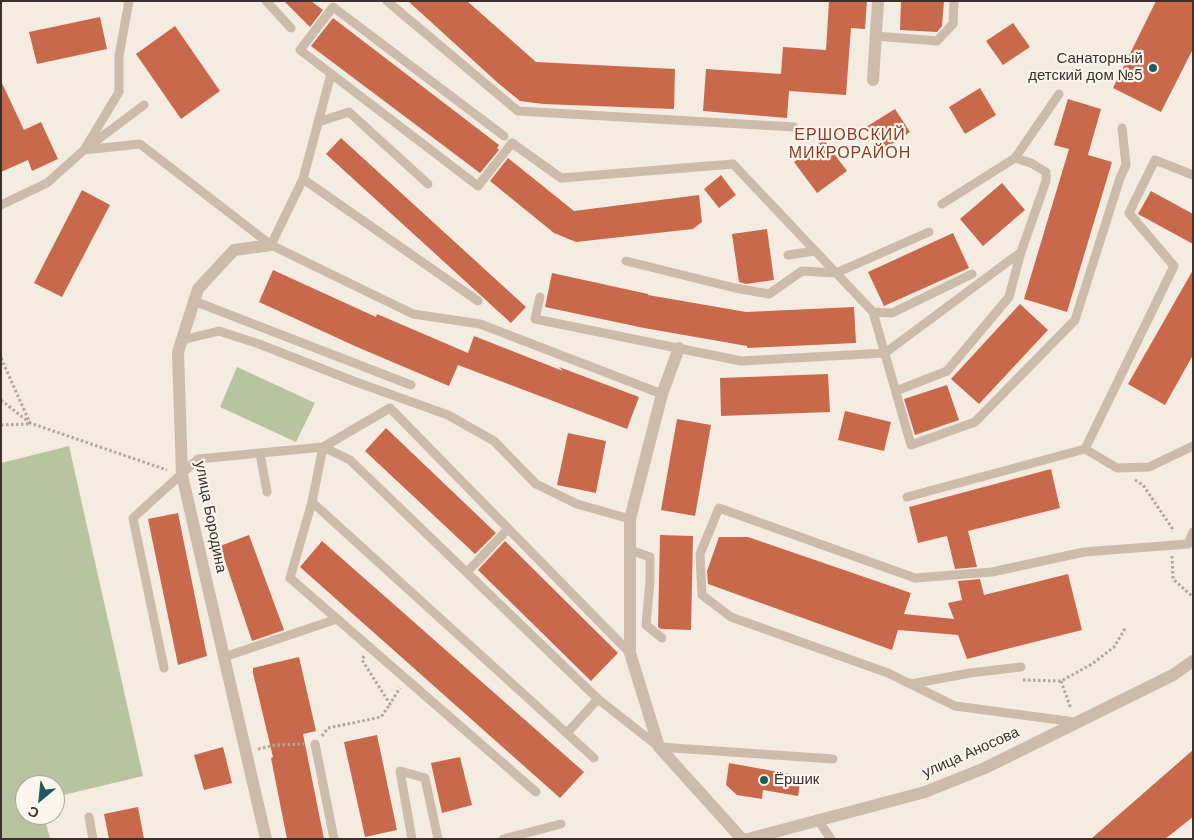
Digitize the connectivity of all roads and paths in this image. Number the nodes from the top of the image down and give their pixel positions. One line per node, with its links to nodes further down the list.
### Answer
1 (129, 1): 16 (lane)
2 (266, 1): 6 (lane)
3 (387, 1): 13 (lane)
4 (878, 1): 7 (street)
5 (954, 1): 7 (lane)
6 (291, 28)
7 (876, 36): 9 (street)
8 (331, 74): 12 (lane); 15 (lane); 25 (lane)
9 (873, 80)
10 (1059, 94): 17 (lane)
11 (144, 106): 16 (lane)
12 (318, 122): 19 (lane); 20 (lane)
13 (794, 126)
14 (1122, 128): 40 (lane)
15 (504, 136)
16 (84, 150): 22 (lane); 24 (lane)
17 (1015, 158): 21 (lane); 26 (lane)
18 (1193, 175): 47 (lane)
19 (303, 178): 24 (lane); 33 (lane)
20 (428, 184)
21 (942, 204)
22 (1, 205)
23 (929, 232): 29 (lane)
24 (270, 245): 32 (street, улица Бородина); 41 (lane)
25 (815, 251): 27 (lane); 29 (lane)
26 (1021, 252): 37 (lane); 40 (lane)
27 (788, 255)
28 (626, 261): 29 (lane)
29 (836, 273): 34 (lane)
30 (972, 274): 34 (lane)
31 (540, 298): 36 (lane)
32 (194, 301): 35 (street, улица Бородина); 39 (lane)
33 (478, 301)
34 (873, 312): 37 (lane)
35 (182, 340): 49 (street, улица Бородина); 54 (lane)
36 (679, 348): 37 (lane); 41 (street)
37 (885, 353): 40 (lane)
38 (1, 358): 43 (path)
39 (411, 385)
40 (896, 391)
41 (662, 394): 54 (street)
42 (1, 400): 43 (path)
43 (30, 424): 44 (path); 49 (path)
44 (1, 425)
45 (1193, 446): 47 (lane)
46 (323, 447): 48 (lane); 53 (lane); 55 (lane); 60 (lane)
47 (1085, 450): 52 (lane)
48 (260, 453): 49 (lane); 51 (lane)
49 (182, 475): 67 (street, улица Бородина); 70 (lane)
50 (1135, 480): 57 (path)
51 (266, 492)
52 (907, 497)
53 (312, 502): 62 (lane); 78 (lane)
54 (630, 519): 58 (street)
55 (508, 529): 60 (lane); 66 (lane)
56 (1193, 532): 74 (lane)
57 (1172, 537)
58 (630, 550): 64 (lane); 66 (street)
59 (1172, 554): 61 (path)
60 (467, 572): 75 (lane)
61 (1193, 597)
62 (337, 619): 65 (lane); 67 (lane)
63 (1126, 627): 73 (path)
64 (662, 638)
65 (369, 647): 72 (lane); 76 (path)
66 (630, 653): 81 (street)
67 (224, 658): 89 (street, улица Бородина)
68 (1193, 661): 77 (street, улица Аносова)
69 (1022, 667): 71 (lane)
70 (164, 668)
71 (1004, 669): 73 (path); 74 (lane)
72 (405, 678): 76 (path); 84 (lane)
73 (1062, 681): 77 (path)
74 (910, 684): 77 (lane)
75 (598, 699): 78 (lane); 81 (lane)
76 (390, 704): 79 (path)
77 (1074, 717): 86 (street, улица Аносова)
78 (566, 732): 82 (lane)
79 (314, 744): 80 (path); 90 (lane)
80 (275, 745)
81 (659, 746): 83 (lane); 94 (street)
82 (594, 758)
83 (833, 759)
84 (536, 792)
85 (89, 817): 88 (lane)
86 (821, 823): 95 (street, улица Аносова); 96 (lane); 97 (lane)
87 (561, 824): 93 (lane)
88 (93, 839)
89 (266, 839)
90 (334, 839)
91 (412, 839): 92 (lane)
92 (438, 839)
93 (503, 839)
94 (742, 839)
95 (748, 839)
96 (827, 839)
97 (831, 839)

